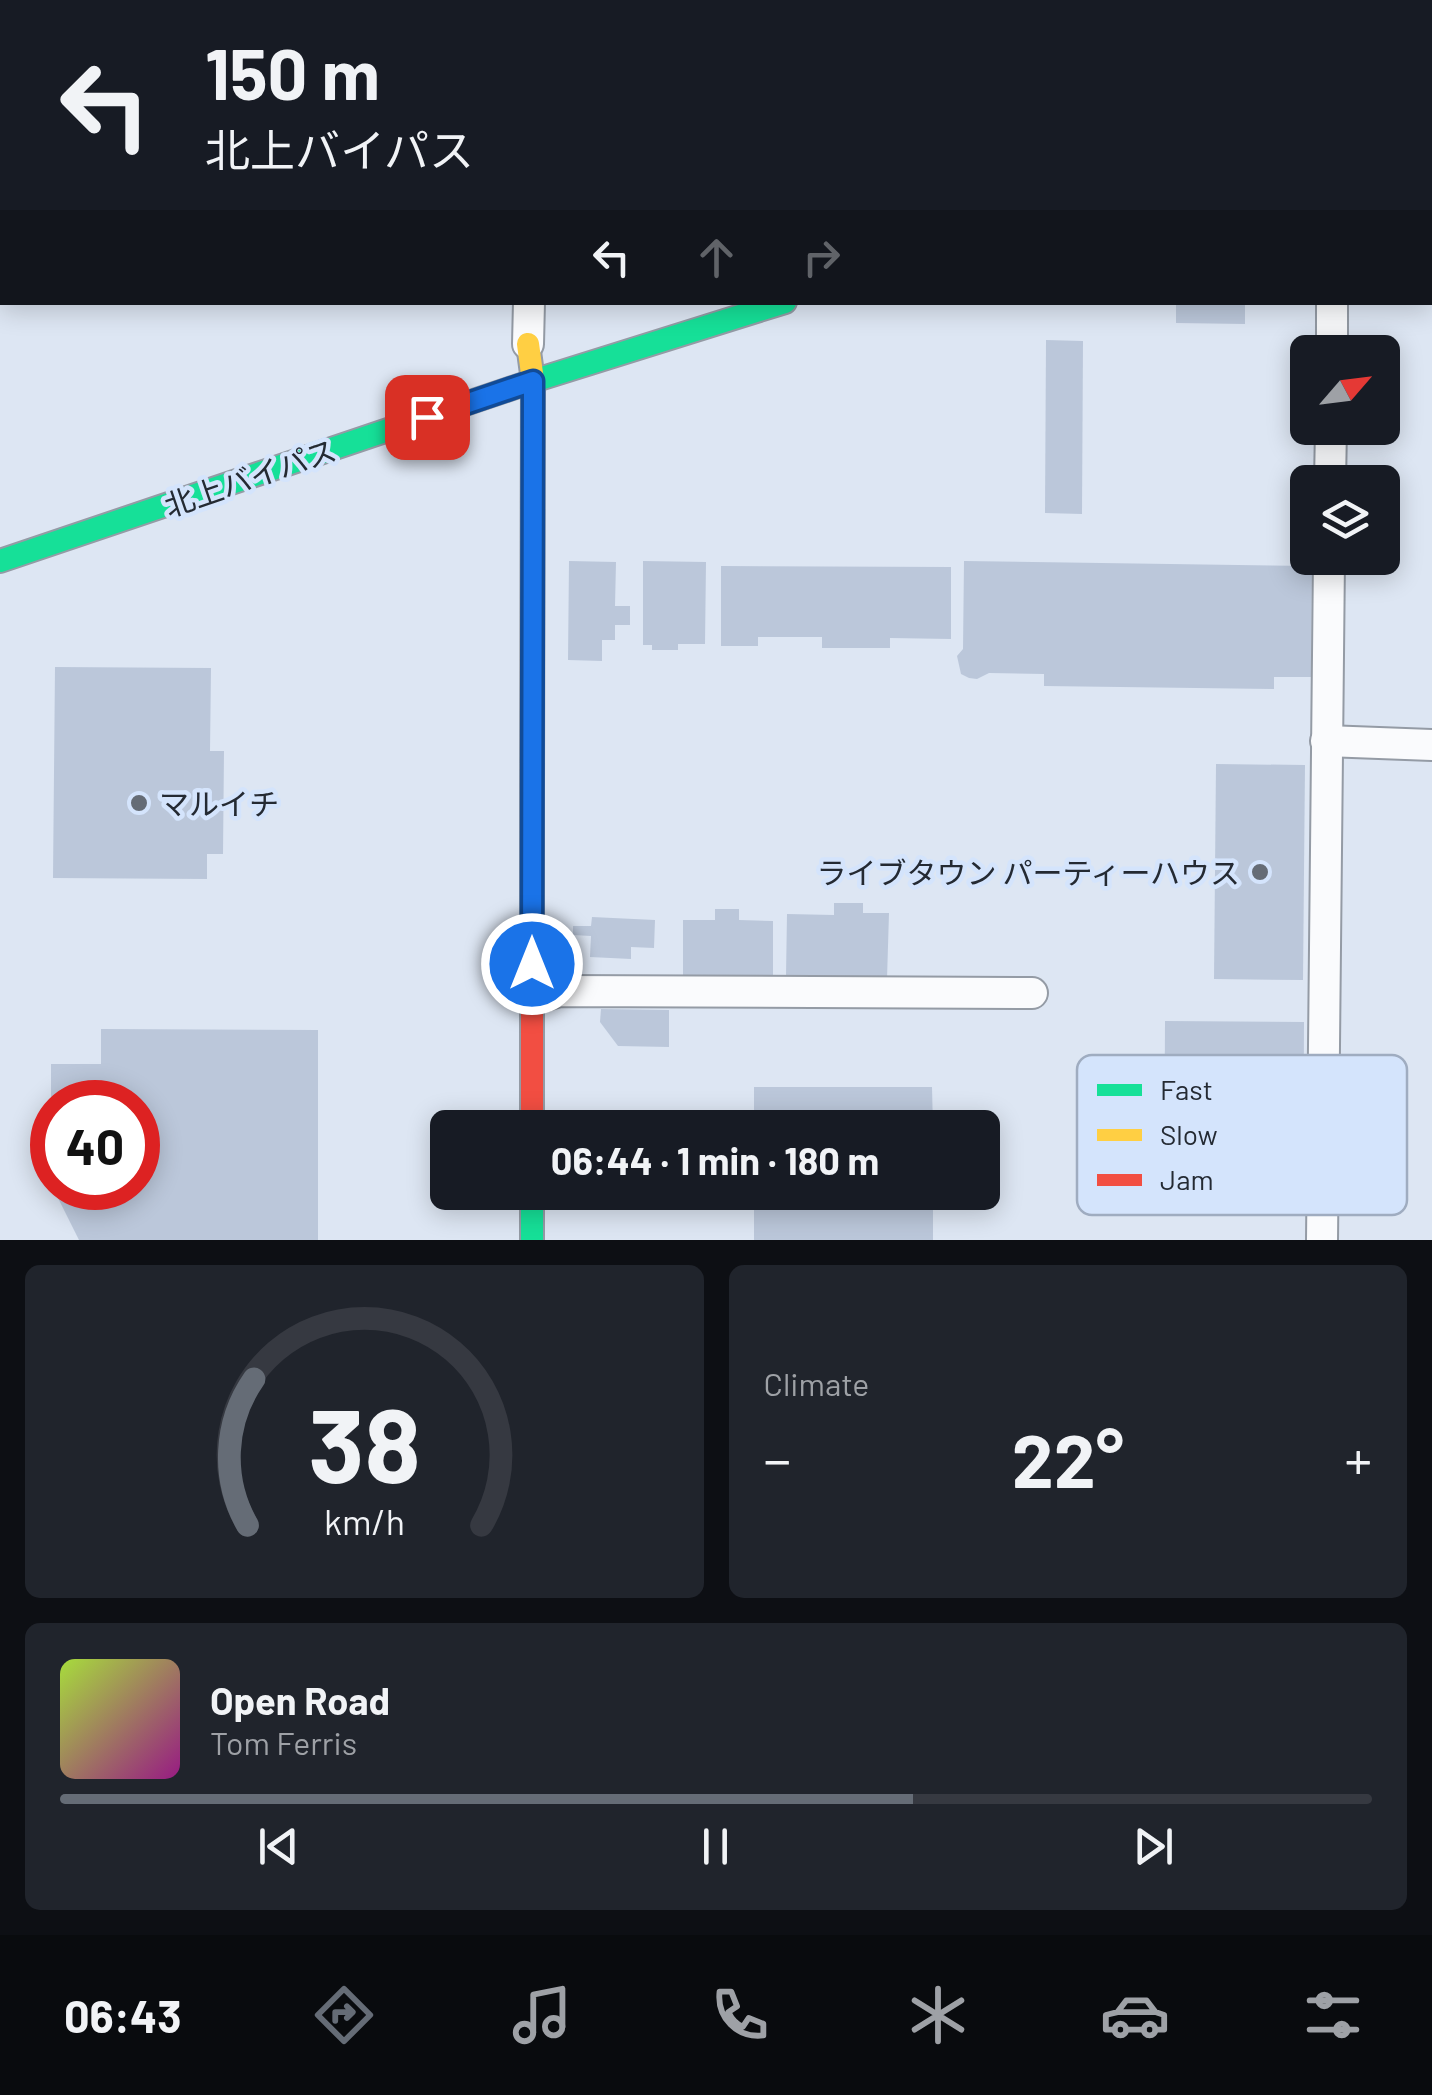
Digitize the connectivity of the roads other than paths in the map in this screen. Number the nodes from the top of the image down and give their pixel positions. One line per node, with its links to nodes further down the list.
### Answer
1 (529, 305): 5 (street)
2 (775, 305): 6 (main road, 北上バイパス)
3 (1332, 305): 4 (street)
4 (1332, 335)
5 (528, 344): 6 (main road)
6 (533, 381): 7 (main road, 北上バイパス); 12 (main road)
7 (0, 562)
8 (1329, 575): 9 (street)
9 (1326, 742): 10 (street); 13 (street)
10 (1432, 744)
11 (1032, 993): 12 (street)
12 (532, 999): 14 (main road)
13 (1323, 1055)
14 (532, 1110)
15 (532, 1210): 17 (main road)
16 (1322, 1215): 18 (street)
17 (532, 1240)
18 (1322, 1240)

